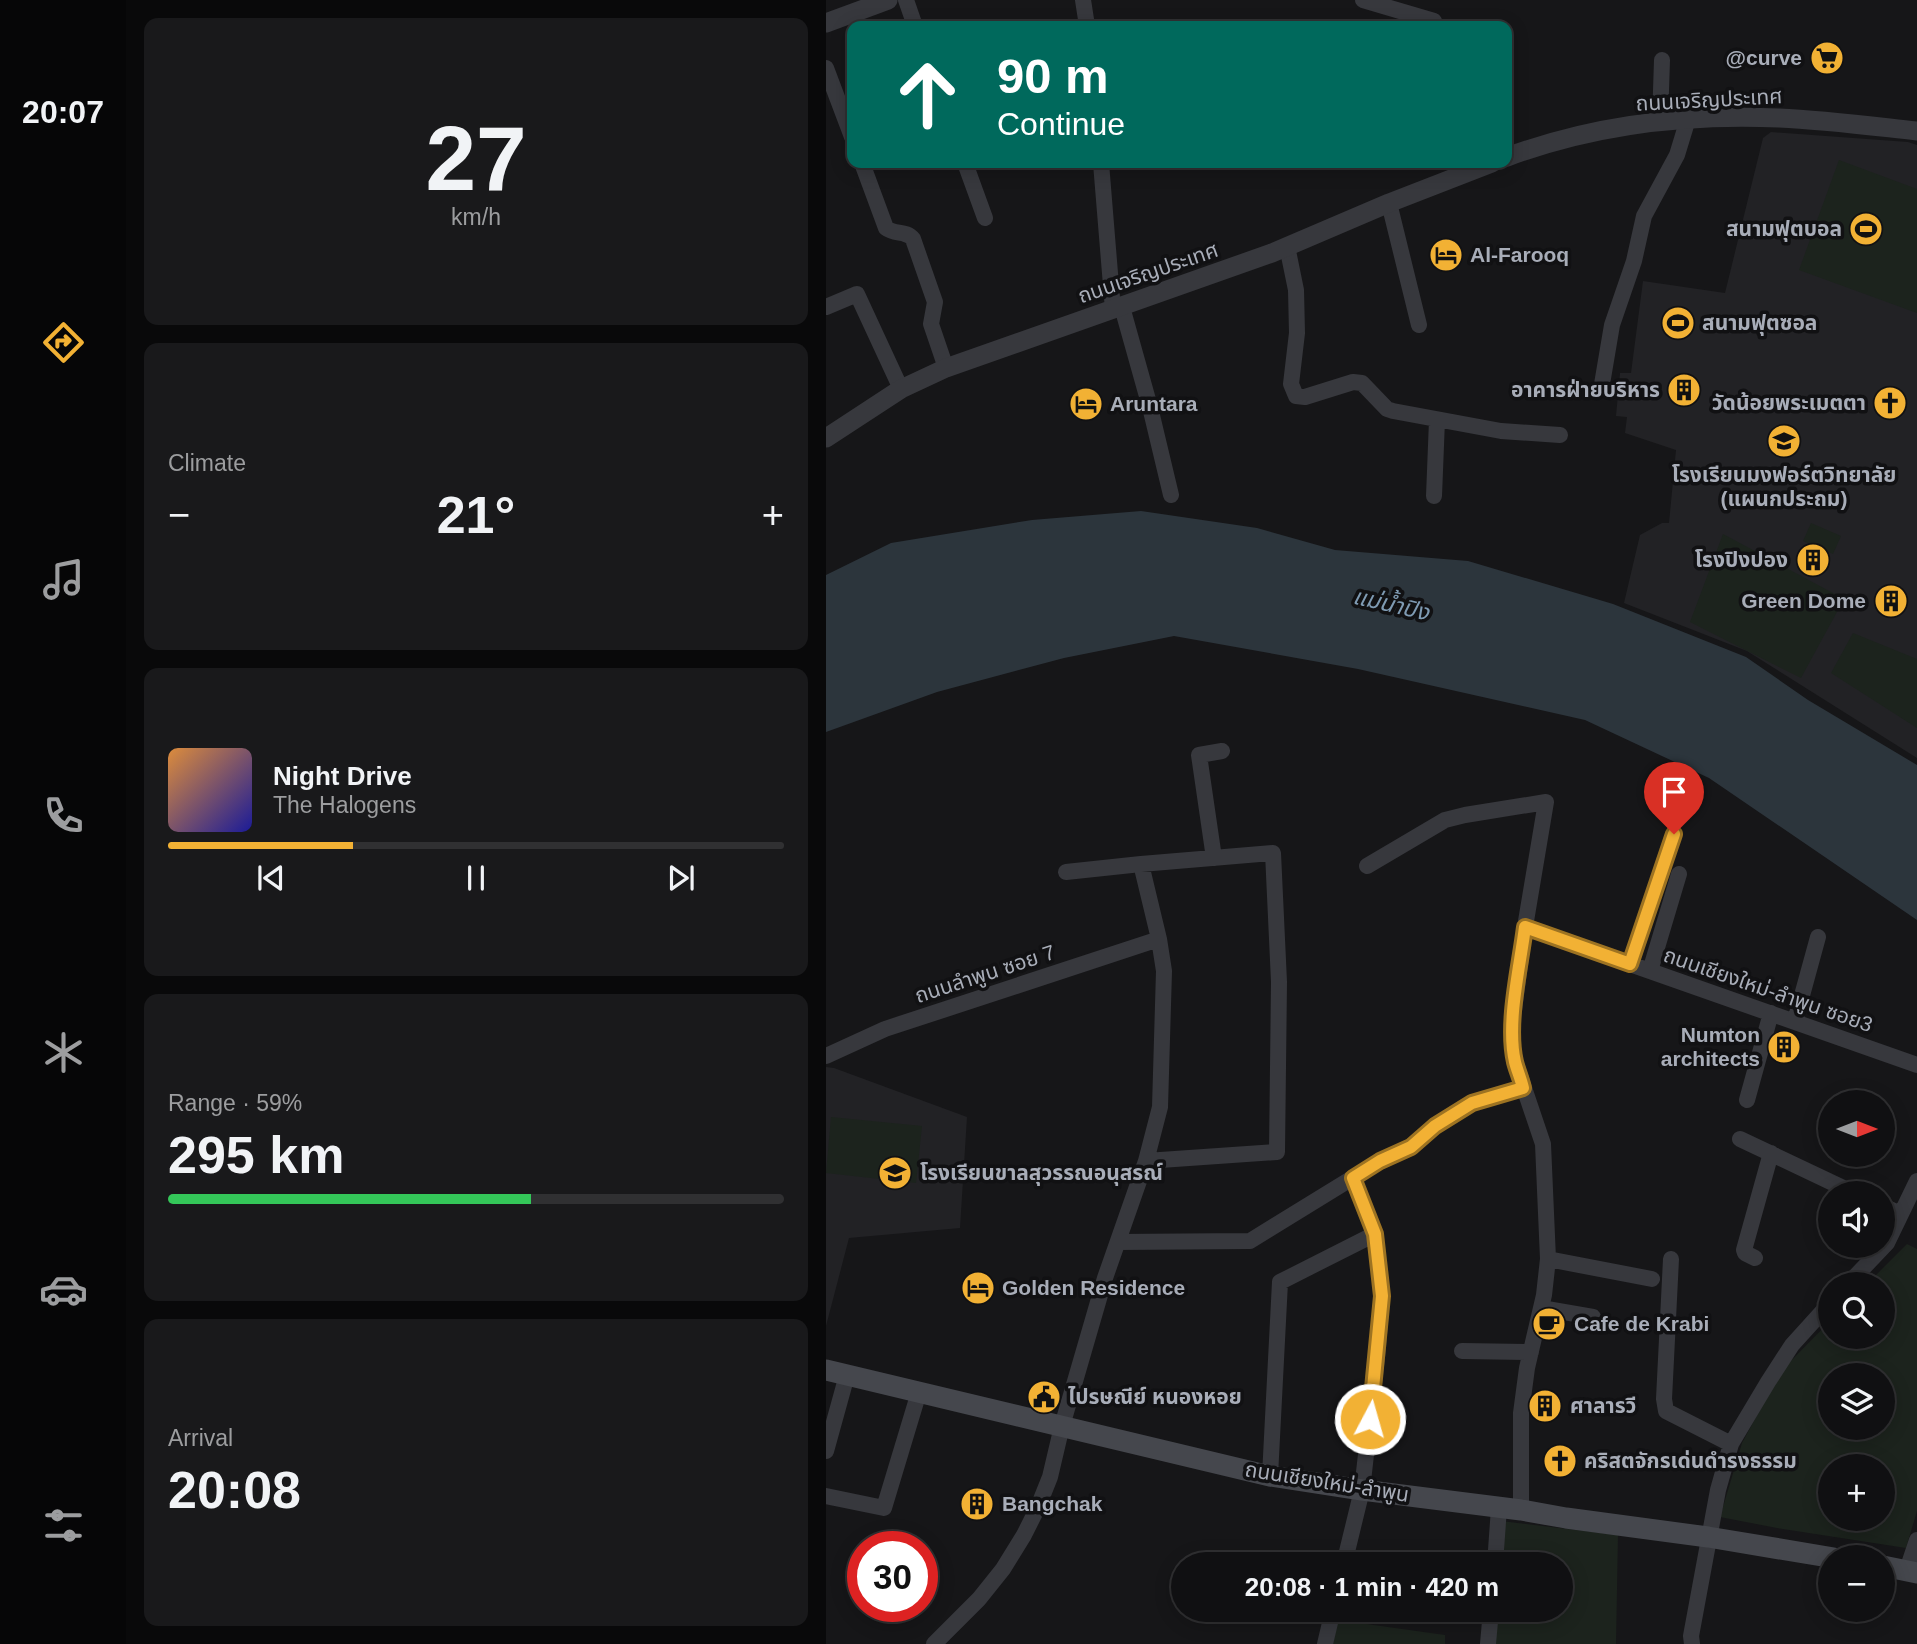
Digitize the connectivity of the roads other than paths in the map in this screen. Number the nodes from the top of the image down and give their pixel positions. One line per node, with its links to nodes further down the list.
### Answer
1 (888, 0): 8 (street)
2 (906, 0): 5 (street)
3 (1083, 0): 6 (street)
4 (1363, 0): 7 (street)
5 (913, 21)
6 (1086, 21)
7 (1434, 21)
8 (826, 23)
9 (1662, 60): 12 (street)
10 (826, 68): 13 (street)
11 (1688, 119): 12 (street, ถนนเจริญประเทศ); 14 (street, ถนนเจริญประเทศ); 28 (street)
12 (1660, 121): 15 (street, ถนนเจริญประเทศ)
13 (847, 124)
14 (1917, 131)
15 (1512, 155)
16 (864, 168): 26 (street)
17 (967, 168): 21 (street)
18 (1102, 168): 24 (street)
19 (1479, 168): 20 (street, ถนนเจริญประเทศ)
20 (1389, 203): 22 (street, ถนนเจริญประเทศ); 25 (street)
21 (985, 218)
22 (1287, 246): 24 (street, ถนนเจริญประเทศ); 29 (street)
23 (826, 307): 27 (street)
24 (1117, 309): 26 (street, ถนนเจริญประเทศ); 32 (street)
25 (1419, 326)
26 (946, 368): 27 (street, ถนนเจริญประเทศ)
27 (901, 389): 31 (street, ถนนเจริญประเทศ)
28 (1601, 390)
29 (1437, 419): 30 (street); 33 (street)
30 (1560, 435)
31 (826, 438)
32 (1171, 495)
33 (1434, 496)
34 (1222, 751): 36 (street)
35 (1674, 834): 44 (street)
36 (1214, 858): 37 (street); 54 (street)
37 (1141, 864): 39 (street); 43 (street)
38 (1367, 866): 41 (street)
39 (1066, 872)
40 (1679, 874): 45 (street)
41 (1525, 927): 44 (street, ถนนเชียงใหม่-ลำพูน ซอย3); 50 (street)
42 (1818, 937): 47 (street)
43 (1159, 939): 48 (street, ถนนลำพูน ซอย 7); 54 (street)
44 (1630, 964): 45 (street, ถนนเชียงใหม่-ลำพูน ซอย3)
45 (1650, 971): 46 (street, ถนนเชียงใหม่-ลำพูน ซอย3)
46 (1771, 1013): 47 (street, ถนนเชียงใหม่-ลำพูน ซอย3); 51 (street)
47 (1795, 1021): 49 (street, ถนนเชียงใหม่-ลำพูน ซอย3)
48 (826, 1056)
49 (1917, 1065)
50 (1523, 1088): 55 (street); 63 (street)
51 (1747, 1100)
52 (1740, 1139): 53 (street)
53 (1771, 1153): 56 (street); 62 (street)
54 (1146, 1161): 61 (street)
55 (1353, 1178): 60 (street); 61 (street)
56 (1829, 1181)
57 (1914, 1192): 59 (street)
58 (1895, 1211): 59 (street)
59 (1901, 1214): 65 (street)
60 (1375, 1234): 78 (street); 79 (street)
61 (1118, 1242): 75 (street)
62 (1755, 1258)
63 (1548, 1259): 66 (street); 67 (street)
64 (1671, 1259): 76 (street)
65 (1859, 1272)
66 (1651, 1279)
67 (1541, 1308): 69 (street); 71 (street)
68 (1818, 1316): 76 (street)
69 (1593, 1317)
70 (1462, 1351): 71 (street)
71 (1531, 1352): 81 (street)
72 (826, 1370): 73 (main road, ถนนเชียงใหม่-ลำพูน)
73 (848, 1375): 74 (main road, ถนนเชียงใหม่-ลำพูน); 77 (street)
74 (919, 1392): 75 (main road, ถนนเชียงใหม่-ลำพูน); 80 (street)
75 (1062, 1426): 78 (main road, ถนนเชียงใหม่-ลำพูน); 90 (street)
76 (1731, 1444): 82 (street)
77 (826, 1451)
78 (1270, 1476): 79 (main road, ถนนเชียงใหม่-ลำพูน)
79 (1362, 1490): 81 (main road, ถนนเชียงใหม่-ลำพูน); 84 (street)
80 (826, 1496)
81 (1510, 1509): 82 (main road, ถนนเชียงใหม่-ลำพูน); 85 (street)
82 (1708, 1537): 86 (main road, ถนนเชียงใหม่-ลำพูน); 93 (street)
83 (1917, 1540): 87 (street)
84 (1347, 1552)
85 (1497, 1552)
86 (1818, 1555)
87 (1912, 1572)
88 (1330, 1622): 91 (street)
89 (1490, 1622): 92 (street)
90 (934, 1644)
91 (1325, 1644)
92 (1488, 1644)
93 (1692, 1644)

